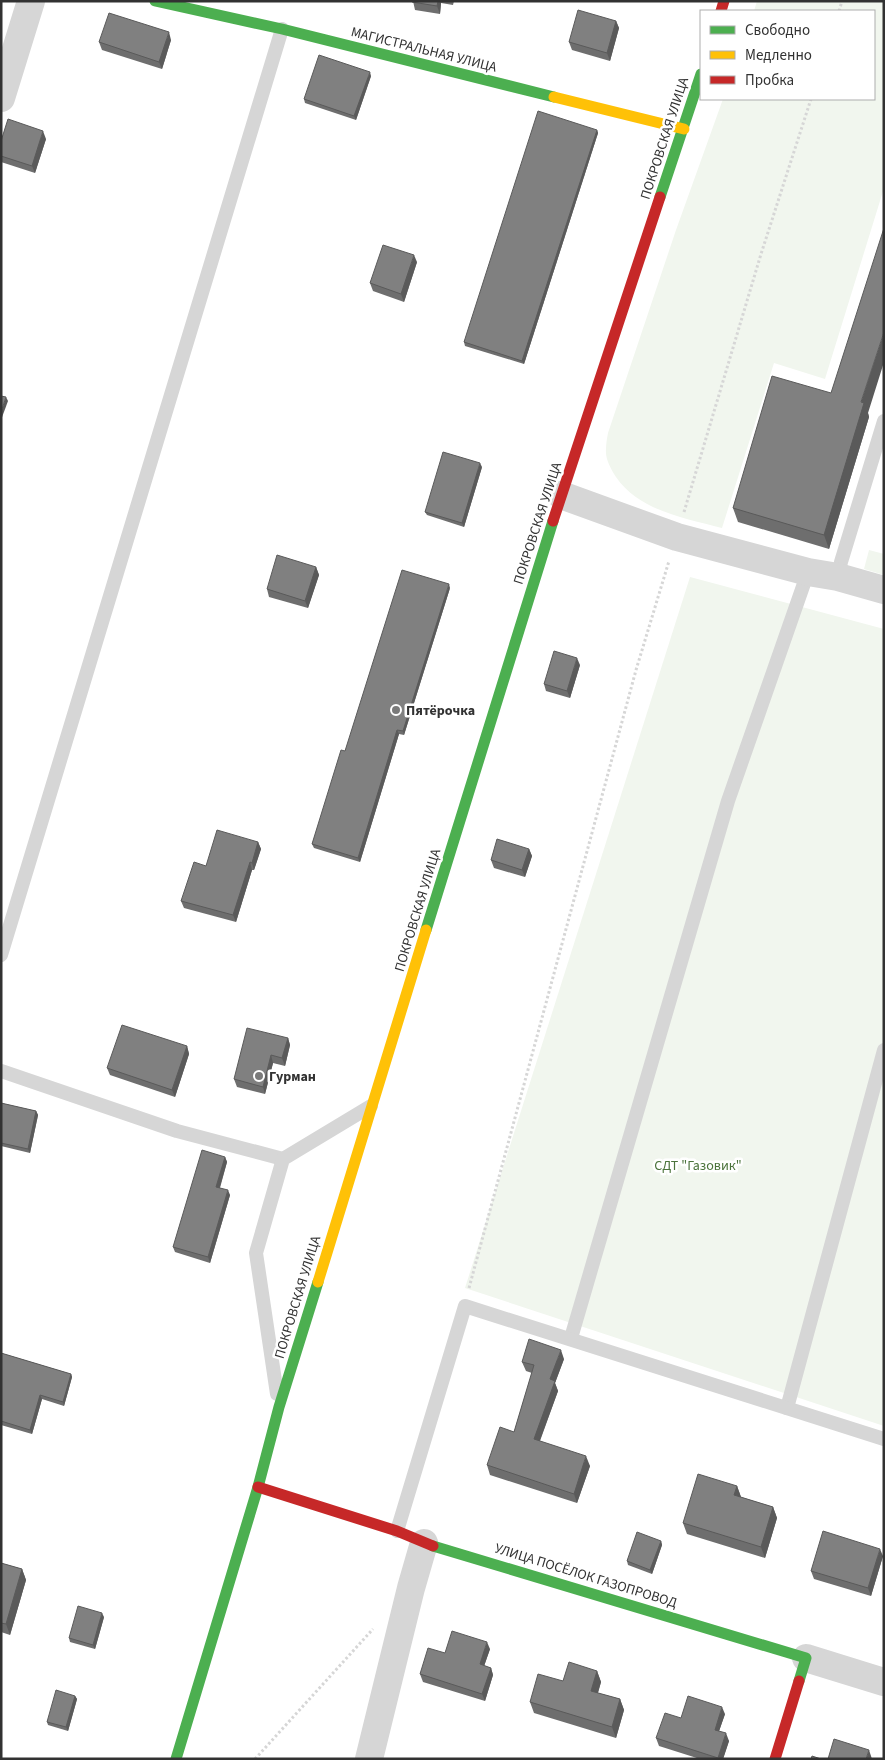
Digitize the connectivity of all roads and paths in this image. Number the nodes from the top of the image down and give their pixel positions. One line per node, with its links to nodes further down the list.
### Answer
1 (31, 1): 5 (street)
2 (155, 1): 3 (main road, МАГИСТРАЛЬНАЯ УЛИЦА)
3 (282, 29): 7 (main road, МАГИСТРАЛЬНАЯ УЛИЦА); 14 (lane)
4 (700, 77): 7 (main road, ПОКРОВСКАЯ УЛИЦА)
5 (1, 98)
6 (810, 100): 10 (path)
7 (684, 129): 9 (main road, ПОКРОВСКАЯ УЛИЦА)
8 (884, 421): 12 (lane)
9 (561, 495): 10 (street); 17 (main road, ПОКРОВСКАЯ УЛИЦА)
10 (677, 537): 11 (street); 19 (path)
11 (808, 572): 12 (street); 20 (lane)
12 (838, 576): 13 (street)
13 (884, 590)
14 (1, 955)
15 (884, 1050): 22 (lane)
16 (1, 1071): 18 (lane)
17 (373, 1104): 18 (lane); 21 (main road, ПОКРОВСКАЯ УЛИЦА)
18 (283, 1159): 21 (lane)
19 (464, 1306): 20 (lane); 25 (lane)
20 (571, 1338): 22 (lane)
21 (279, 1407): 24 (main road, ПОКРОВСКАЯ УЛИЦА)
22 (786, 1408): 23 (lane)
23 (884, 1439)
24 (258, 1487): 25 (main road, УЛИЦА ПОСЁЛОК ГАЗОПРОВОД); 30 (main road, ПОКРОВСКАЯ УЛИЦА)
25 (396, 1531): 26 (main road, УЛИЦА ПОСЁЛОК ГАЗОПРОВОД)
26 (424, 1543): 28 (main road, УЛИЦА ПОСЁЛОК ГАЗОПРОВОД); 32 (street)
27 (378, 1624): 31 (path)
28 (806, 1658): 29 (street); 33 (main road)
29 (884, 1682)
30 (176, 1759)
31 (255, 1759)
32 (369, 1759)
33 (775, 1759)

